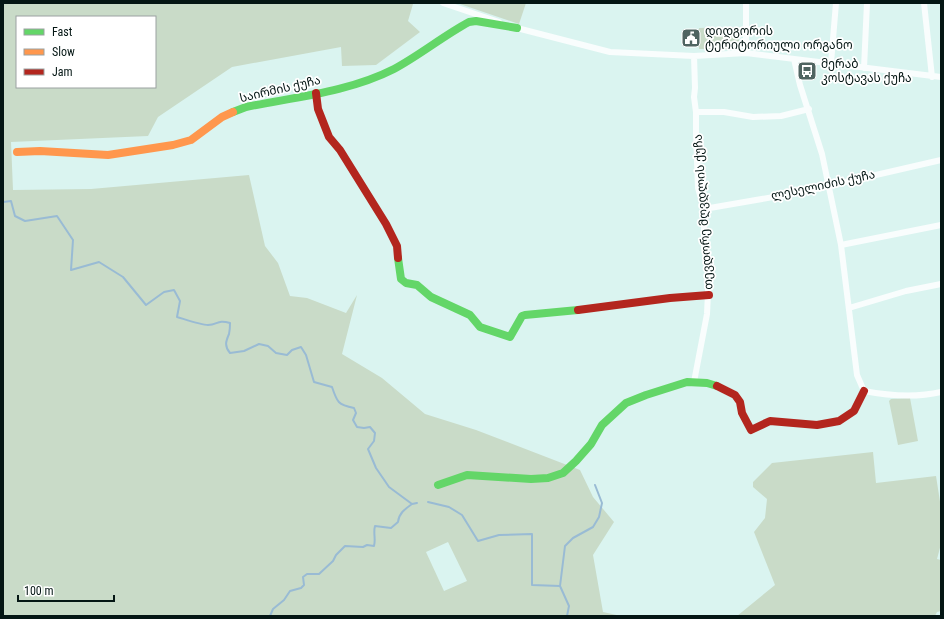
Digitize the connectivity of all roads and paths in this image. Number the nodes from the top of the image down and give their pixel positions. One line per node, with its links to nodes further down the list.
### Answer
1 (443, 3): 7 (street)
2 (468, 3): 7 (street)
3 (746, 3): 9 (street)
4 (836, 3): 12 (street)
5 (867, 3): 13 (street)
6 (924, 3): 14 (street)
7 (466, 11): 8 (street)
8 (517, 28): 10 (street); 16 (street, საირმის ქუჩა)
9 (746, 53): 10 (street); 11 (street)
10 (694, 56): 18 (street, თევდორე მღვდლის ქუჩა)
11 (794, 59): 12 (street); 17 (street)
12 (831, 63): 13 (street)
13 (864, 68): 14 (street)
14 (932, 77): 15 (street)
15 (941, 77)
16 (316, 93): 19 (street, საირმის ქუჩა); 26 (street)
17 (808, 109): 18 (street); 21 (street)
18 (696, 112): 22 (street, თევდორე მღვდლის ქუჩა)
19 (17, 152)
20 (941, 160): 21 (street, ლესელიძის ქუჩა)
21 (827, 185): 22 (street, ლესელიძის ქუჩა); 24 (street)
22 (704, 209): 26 (street, თევდორე მღვდლის ქუჩა)
23 (941, 225): 24 (street)
24 (841, 246): 27 (street)
25 (941, 284): 27 (street)
26 (709, 295): 28 (street, თევდორე მღვდლის ქუჩა)
27 (849, 308): 29 (street)
28 (694, 382): 29 (street); 31 (street)
29 (864, 391): 30 (street)
30 (941, 392)
31 (438, 485)

